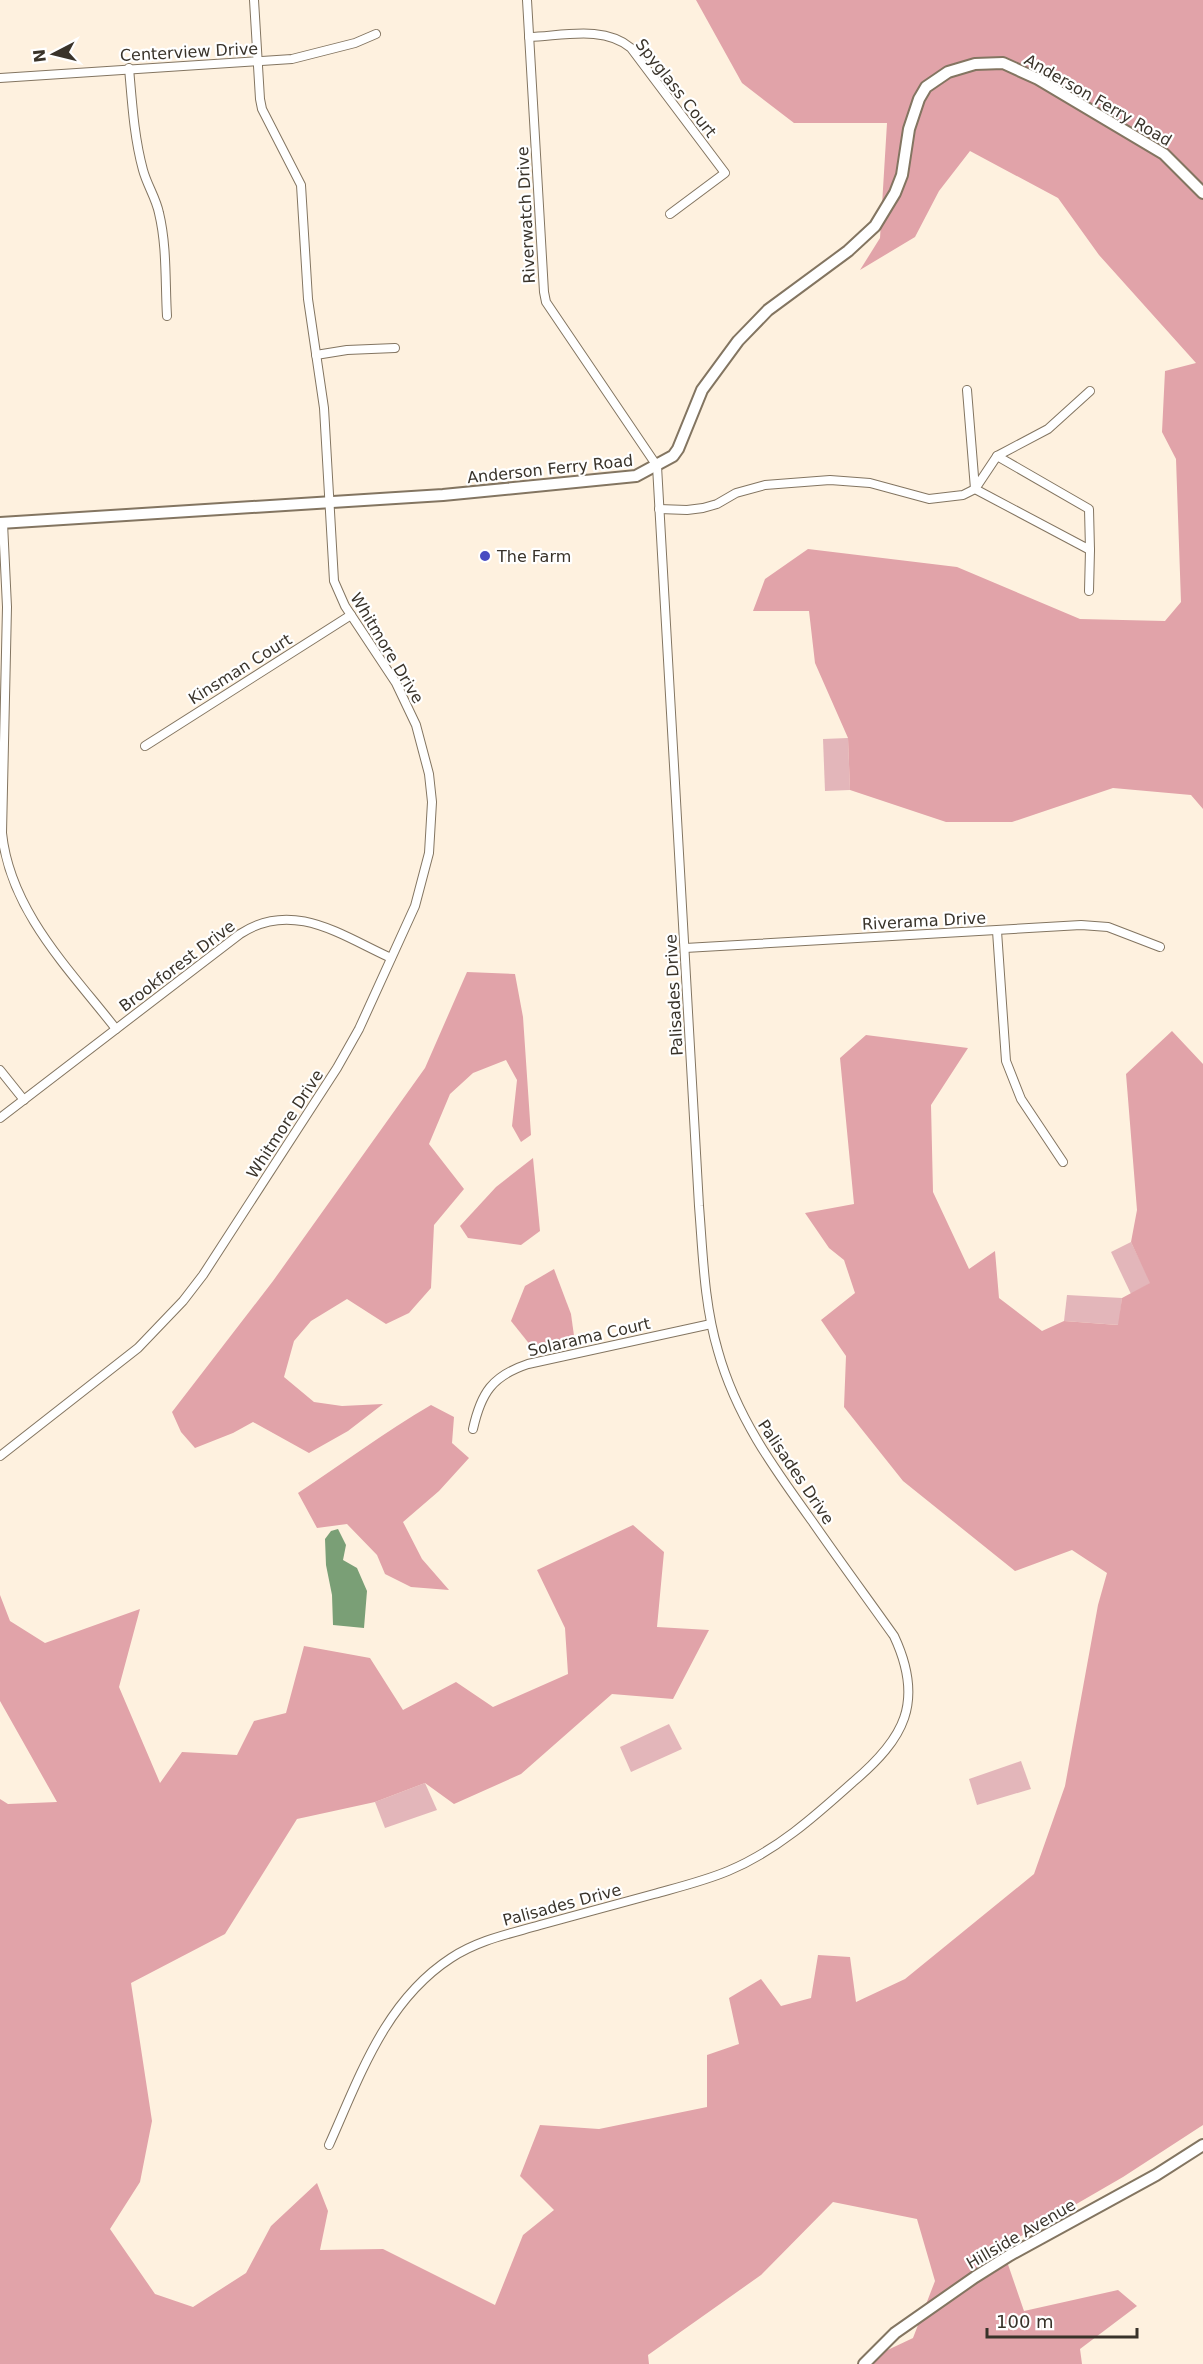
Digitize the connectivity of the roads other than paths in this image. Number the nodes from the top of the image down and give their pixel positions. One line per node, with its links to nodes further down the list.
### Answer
1 (254, 0): 5 (street, Whitmore Drive)
2 (527, 0): 4 (street, Riverwatch Drive)
3 (376, 34): 5 (street, Centerview Drive)
4 (529, 37): 9 (street, Spyglass Court); 16 (street, Riverwatch Drive)
5 (257, 61): 6 (street, Centerview Drive); 12 (street, Whitmore Drive)
6 (129, 68): 7 (street, Centerview Drive); 10 (street)
7 (0, 78)
8 (1203, 193): 16 (street, Anderson Ferry Road)
9 (670, 214)
10 (166, 316)
11 (395, 348): 12 (street)
12 (316, 355): 18 (street, Whitmore Drive)
13 (967, 390): 17 (street)
14 (1090, 391): 15 (street)
15 (997, 456): 17 (street); 21 (street)
16 (657, 466): 18 (street, Anderson Ferry Road); 19 (street, Palisades Drive)
17 (975, 489): 19 (street); 21 (street)
18 (329, 502): 20 (street, Anderson Ferry Road); 23 (street, Whitmore Drive)
19 (659, 509): 28 (street, Palisades Drive)
20 (2, 523): 25 (street)
21 (1090, 550): 22 (street)
22 (1089, 591)
23 (351, 615): 24 (street, Kinsman Court); 29 (street, Whitmore Drive)
24 (145, 746)
25 (1, 806): 30 (street)
26 (997, 931): 27 (street, Riverama Drive); 28 (street, Riverama Drive); 34 (street)
27 (1160, 947)
28 (685, 948): 35 (street, Palisades Drive)
29 (391, 958): 30 (street, Brookforest Drive); 37 (street, Whitmore Drive)
30 (116, 1029): 32 (street, Brookforest Drive)
31 (0, 1070): 32 (street)
32 (24, 1100): 33 (street, Brookforest Drive)
33 (0, 1118)
34 (1063, 1162)
35 (711, 1324): 36 (street, Solarama Court); 38 (street, Palisades Drive)
36 (473, 1429)
37 (0, 1456)
38 (329, 2145)
39 (1203, 2145): 40 (street, Hillside Avenue)
40 (864, 2364)

